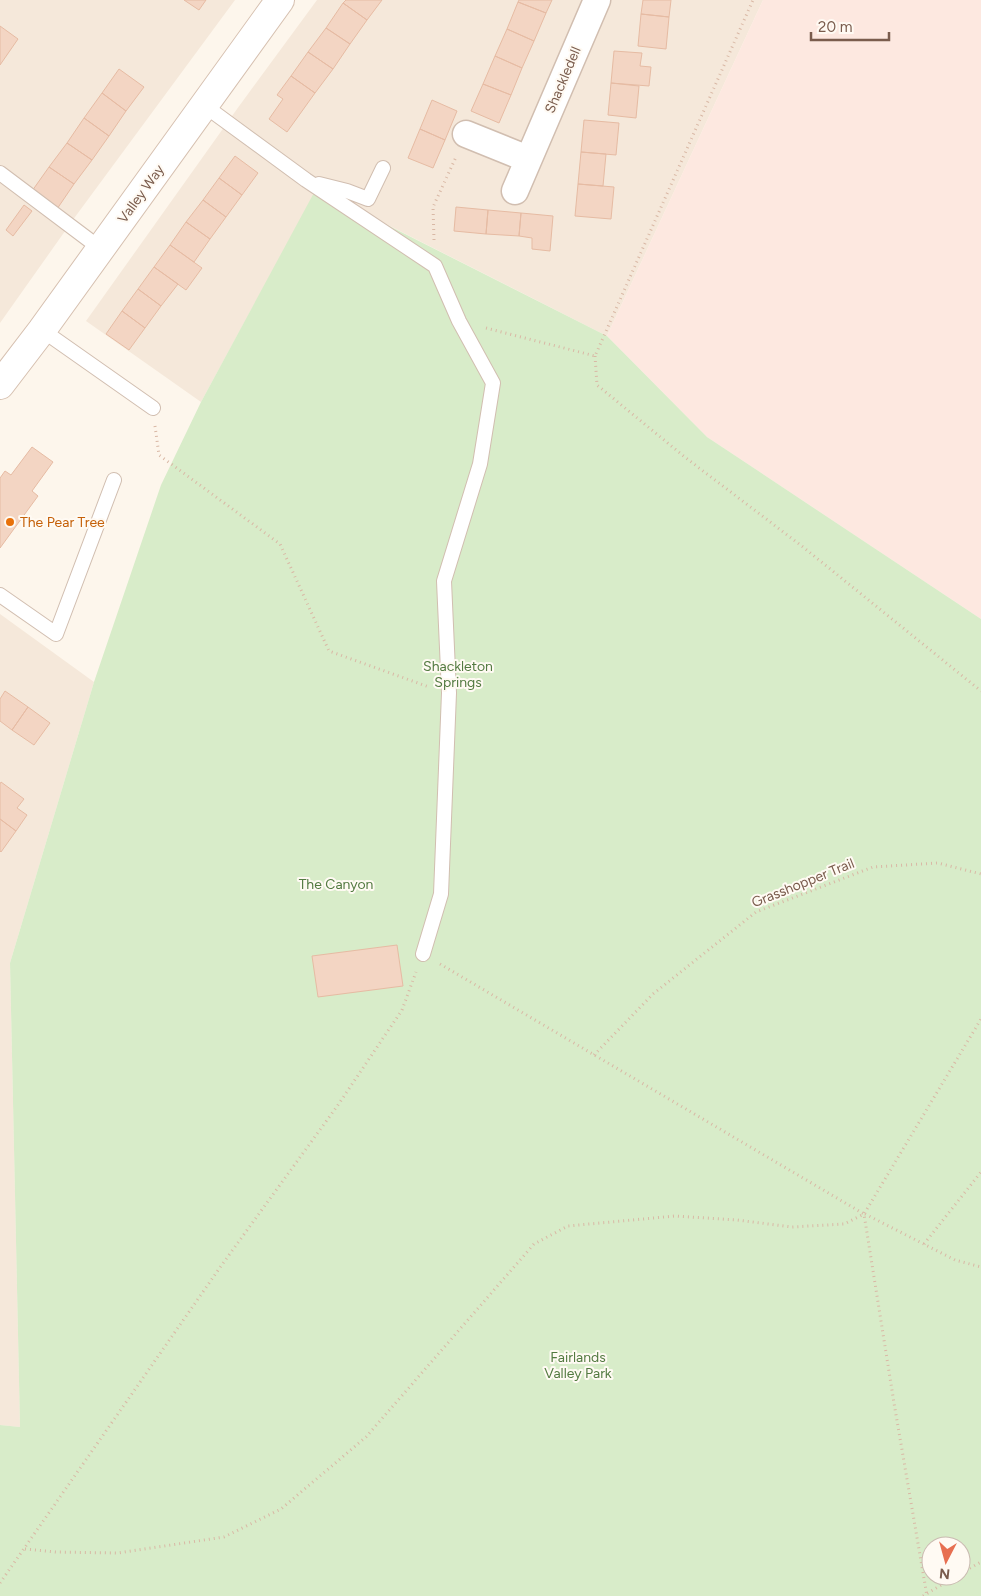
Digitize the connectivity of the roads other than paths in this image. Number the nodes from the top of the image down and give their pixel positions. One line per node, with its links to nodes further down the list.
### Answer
1 (280, 0): 3 (street, Valley Way)
2 (597, 0): 5 (street, Shackledell)
3 (205, 106): 8 (lane); 10 (street, Valley Way)
4 (466, 134): 5 (street)
5 (528, 159): 9 (street, Shackledell)
6 (383, 168): 8 (lane)
7 (0, 173): 10 (lane)
8 (306, 180): 16 (lane)
9 (515, 191)
10 (101, 249): 11 (street, Valley Way)
11 (42, 330): 12 (street, Valley Way); 13 (lane)
12 (0, 385)
13 (153, 408)
14 (114, 480): 15 (lane)
15 (0, 595)
16 (422, 954)

